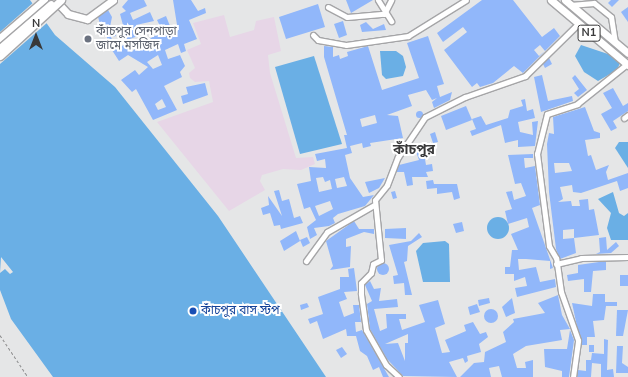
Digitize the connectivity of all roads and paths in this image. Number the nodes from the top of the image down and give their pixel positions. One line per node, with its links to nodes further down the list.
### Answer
1 (44, 0): 15 (highway)
2 (55, 0): 4 (highway); 17 (highway, bridge)
3 (61, 0): 19 (highway, bridge)
4 (113, 0)
5 (378, 0): 11 (street)
6 (391, 0): 11 (street)
7 (466, 0): 14 (street)
8 (551, 0): 13 (highway, N1)
9 (568, 2): 16 (highway, N1); 16 (street)
10 (328, 7): 11 (street)
11 (384, 14): 12 (street)
12 (392, 22)
13 (578, 24): 20 (highway, N1); 21 (street)
14 (313, 35)
15 (0, 38)
16 (615, 42): 18 (highway, N1)
17 (0, 48)
18 (628, 53)
19 (0, 56)
20 (628, 64): 24 (street)
21 (374, 205): 23 (street); 27 (street)
22 (628, 257): 24 (street)
23 (306, 261)
24 (556, 264): 28 (street)
25 (0, 336): 26 (path)
26 (28, 377)
27 (399, 377)
28 (573, 377)

